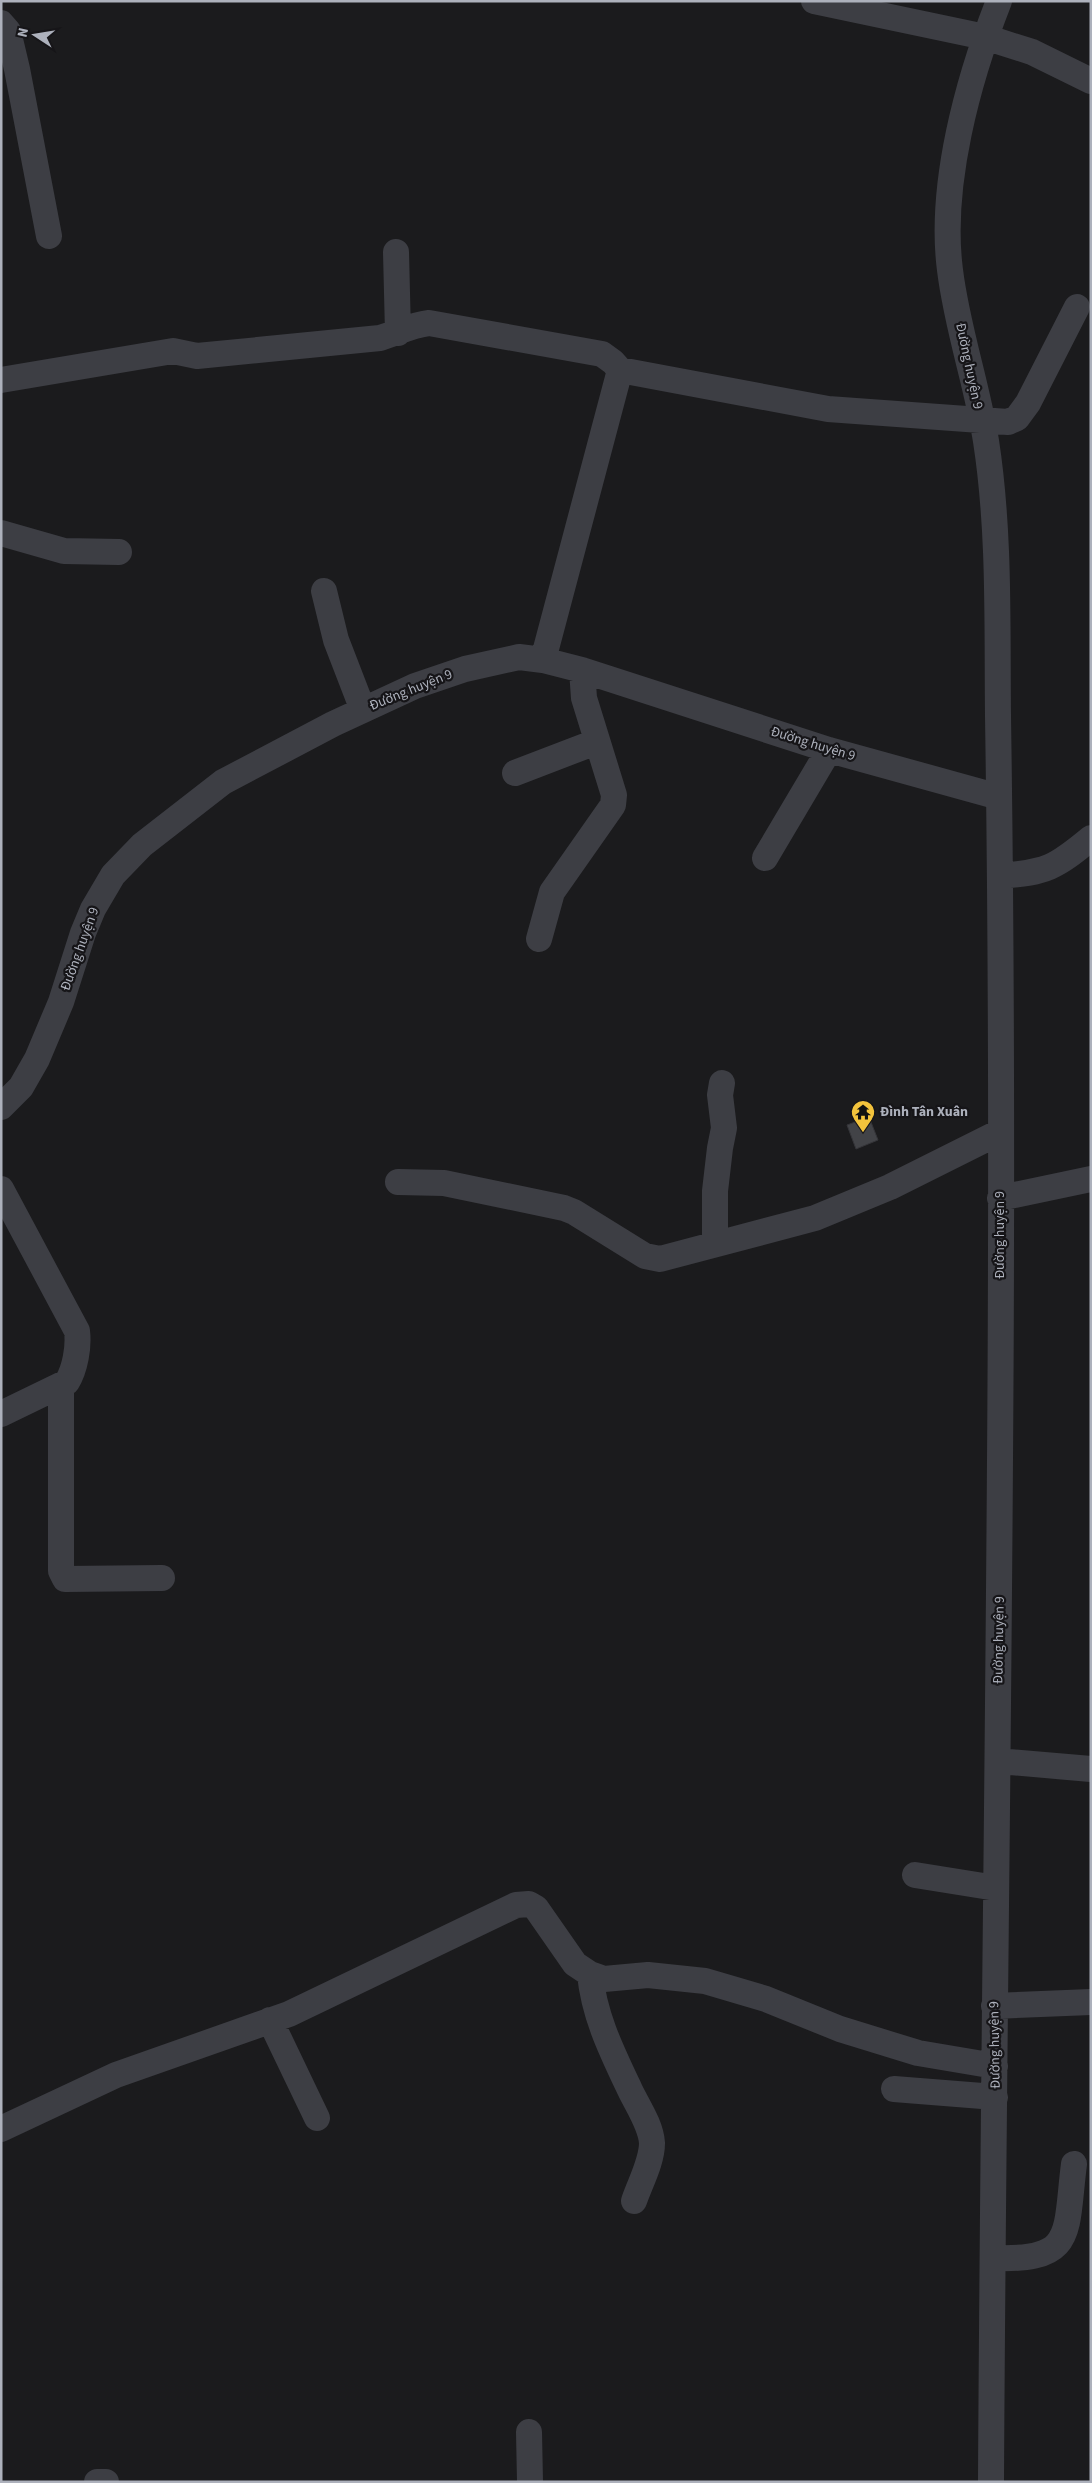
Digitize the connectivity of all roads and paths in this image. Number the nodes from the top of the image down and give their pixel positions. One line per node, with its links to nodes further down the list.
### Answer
1 (814, 1): 3 (street)
2 (999, 1): 5 (street, Đường huyện 9)
3 (843, 4): 5 (street)
4 (1, 23): 7 (street)
5 (985, 36): 6 (street); 13 (street, Đường huyện 9)
6 (1091, 81)
7 (49, 236)
8 (396, 252): 10 (street)
9 (1077, 307): 13 (street)
10 (398, 333): 11 (street); 12 (street)
11 (620, 370): 13 (street); 17 (street)
12 (1, 380)
13 (982, 421): 23 (street, Đường huyện 9)
14 (1, 533): 15 (street)
15 (119, 552)
16 (324, 591): 19 (street)
17 (543, 660): 18 (street, Đường huyện 9); 19 (street, Đường huyện 9)
18 (582, 670): 20 (street); 21 (street, Đường huyện 9)
19 (363, 710): 29 (street, Đường huyện 9)
20 (596, 742): 22 (street); 27 (street)
21 (829, 750): 23 (street, Đường huyện 9); 25 (street)
22 (515, 773)
23 (1000, 797): 26 (street, Đường huyện 9)
24 (1091, 838): 26 (street)
25 (765, 858)
26 (1001, 876): 30 (street, Đường huyện 9)
27 (539, 939)
28 (722, 1082): 35 (street)
29 (1, 1107)
30 (1000, 1132): 34 (street, Đường huyện 9); 35 (street)
31 (1091, 1179): 34 (street)
32 (398, 1182): 35 (street)
33 (1, 1189): 36 (street)
34 (1000, 1198): 39 (street, Đường huyện 9)
35 (715, 1244)
36 (62, 1387): 37 (street); 38 (street)
37 (1, 1414)
38 (162, 1578)
39 (998, 1762): 40 (street); 42 (street, Đường huyện 9)
40 (1091, 1769)
41 (915, 1875): 42 (street)
42 (996, 1888): 45 (street, Đường huyện 9)
43 (590, 1974): 46 (street); 47 (street); 53 (street)
44 (1091, 2002): 45 (street)
45 (994, 2006): 47 (street, Đường huyện 9)
46 (270, 2020): 50 (street); 51 (street)
47 (995, 2066): 49 (street, Đường huyện 9)
48 (894, 2089): 49 (street)
49 (995, 2097): 54 (street, Đường huyện 9)
50 (317, 2118)
51 (1, 2128)
52 (1074, 2164): 54 (street)
53 (634, 2201)
54 (992, 2258): 59 (street, Đường huyện 9)
55 (529, 2432): 58 (street)
56 (97, 2482): 57 (street)
57 (106, 2482)
58 (530, 2482)
59 (991, 2482)

